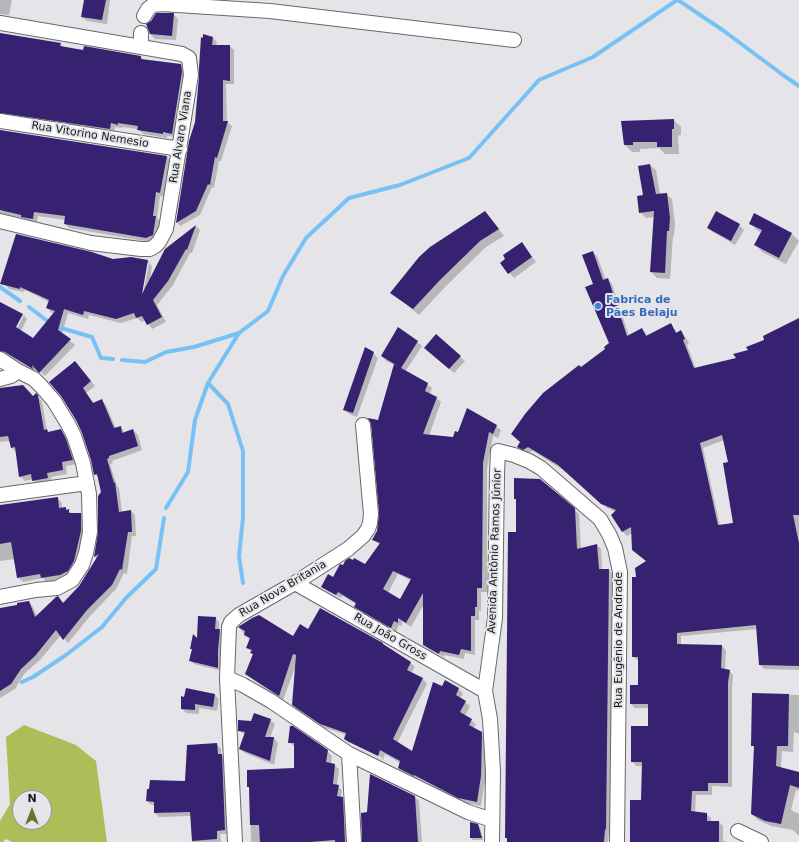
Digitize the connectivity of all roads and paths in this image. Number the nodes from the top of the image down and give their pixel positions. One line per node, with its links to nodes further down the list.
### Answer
1 (144, 16): 3 (street)
2 (0, 23): 5 (street, Rua Alvaro Viana)
3 (514, 40)
4 (0, 121): 5 (street, Rua Vitorino Nemesio)
5 (180, 149): 6 (street, Rua Alvaro Viana)
6 (0, 221)
7 (0, 359): 8 (street)
8 (18, 371): 9 (street); 12 (street)
9 (0, 379)
10 (363, 425): 14 (street, Rua Nova Britania)
11 (498, 451): 17 (street, Avenida Antônio Ramos Júnior); 24 (street, Rua Eugênio de Andrade)
12 (87, 483): 13 (street); 15 (street)
13 (0, 495)
14 (295, 583): 16 (street, Rua Nova Britania); 17 (street, Rua João Gross)
15 (0, 597)
16 (227, 678): 18 (street); 21 (street, Rua Nova Britania)
17 (485, 691): 19 (street, Avenida Antônio Ramos Júnior)
18 (349, 754): 19 (street); 22 (street)
19 (492, 820): 23 (street, Avenida Antônio Ramos Júnior)
20 (738, 831): 25 (street)
21 (235, 842)
22 (354, 842)
23 (492, 842)
24 (617, 842)
25 (761, 842)

